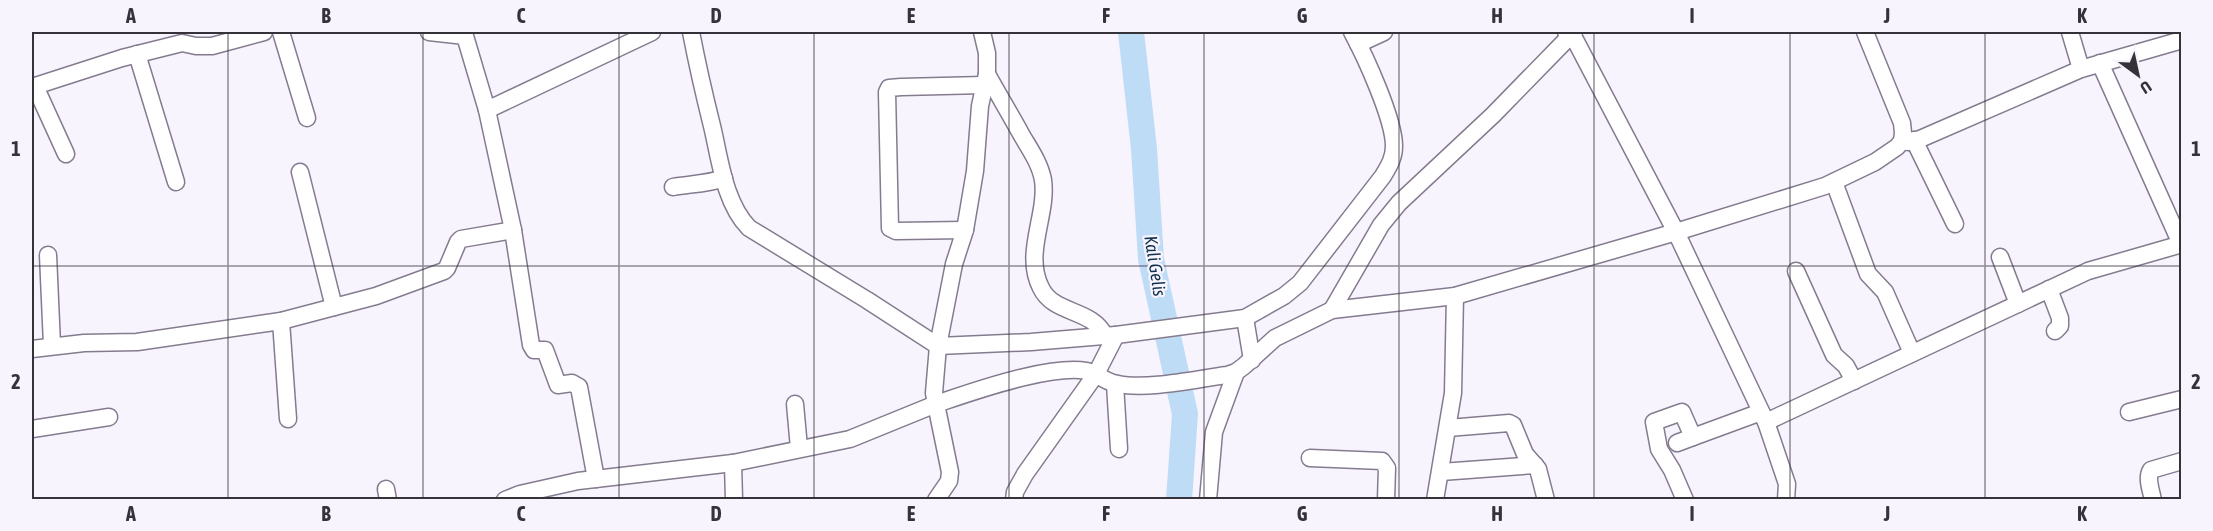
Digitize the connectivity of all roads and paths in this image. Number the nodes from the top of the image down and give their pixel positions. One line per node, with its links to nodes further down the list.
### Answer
1 (264, 32): 11 (street)
2 (281, 32): 20 (street)
3 (429, 32): 19 (street)
4 (652, 32): 19 (street)
5 (691, 32): 24 (street)
6 (982, 32): 17 (street)
7 (1384, 32): 12 (street)
8 (1570, 32): 31 (street); 40 (street)
9 (1865, 32): 21 (street)
10 (2070, 32): 16 (street)
11 (182, 37): 14 (street)
12 (1355, 38): 41 (street)
13 (2181, 40): 15 (street)
14 (137, 54): 18 (street); 25 (street)
15 (2100, 63): 16 (street); 32 (street)
16 (2081, 69): 21 (street)
17 (986, 80): 30 (street); 30 (street); 44 (street)
18 (33, 86): 22 (street)
19 (487, 110): 29 (street)
20 (307, 118)
21 (1908, 141): 26 (street); 28 (street)
22 (66, 154)
23 (300, 172): 39 (street)
24 (718, 180): 27 (street); 46 (street)
25 (176, 182)
26 (1834, 182): 31 (street); 48 (street)
27 (673, 187)
28 (1955, 224)
29 (513, 230): 39 (street); 70 (street)
30 (965, 230): 46 (street)
31 (1676, 232): 37 (street); 59 (street)
32 (2181, 244): 36 (street)
33 (48, 255): 45 (street)
34 (2000, 257): 38 (street)
35 (1796, 271): 52 (street)
36 (2049, 289): 38 (street); 43 (street)
37 (1455, 296): 40 (street); 61 (street)
38 (2018, 304): 48 (street)
39 (334, 307): 42 (street)
40 (1332, 310): 49 (street)
41 (1245, 318): 44 (street); 49 (street)
42 (281, 321): 45 (street); 60 (street)
43 (2055, 331)
44 (1114, 335): 46 (street); 51 (street)
45 (52, 345): 47 (street)
46 (938, 346): 56 (street)
47 (32, 349)
48 (1912, 353): 52 (street)
49 (1252, 360): 50 (street)
50 (1232, 373): 53 (street); 75 (street)
51 (1096, 374): 53 (street); 56 (street); 74 (street)
52 (1854, 381): 59 (street)
53 (1115, 384): 64 (street)
54 (2181, 399): 57 (street)
55 (795, 404): 63 (street)
56 (936, 404): 63 (street); 73 (street)
57 (2129, 412)
58 (109, 417): 62 (street)
59 (1764, 417): 79 (street); 80 (street)
60 (288, 419)
61 (1448, 428): 68 (street); 69 (street)
62 (32, 429)
63 (799, 448): 67 (street)
64 (1119, 449)
65 (1310, 458): 76 (street)
66 (2181, 461): 81 (street)
67 (733, 464): 70 (street); 72 (street)
68 (1535, 465): 69 (street); 78 (street)
69 (1441, 472): 77 (street)
70 (596, 479): 71 (street)
71 (505, 500)
72 (734, 500)
73 (936, 500)
74 (1014, 500)
75 (1208, 500)
76 (1386, 500)
77 (1435, 500)
78 (1546, 500)
79 (1685, 500)
80 (1786, 500)
81 (2153, 500)

